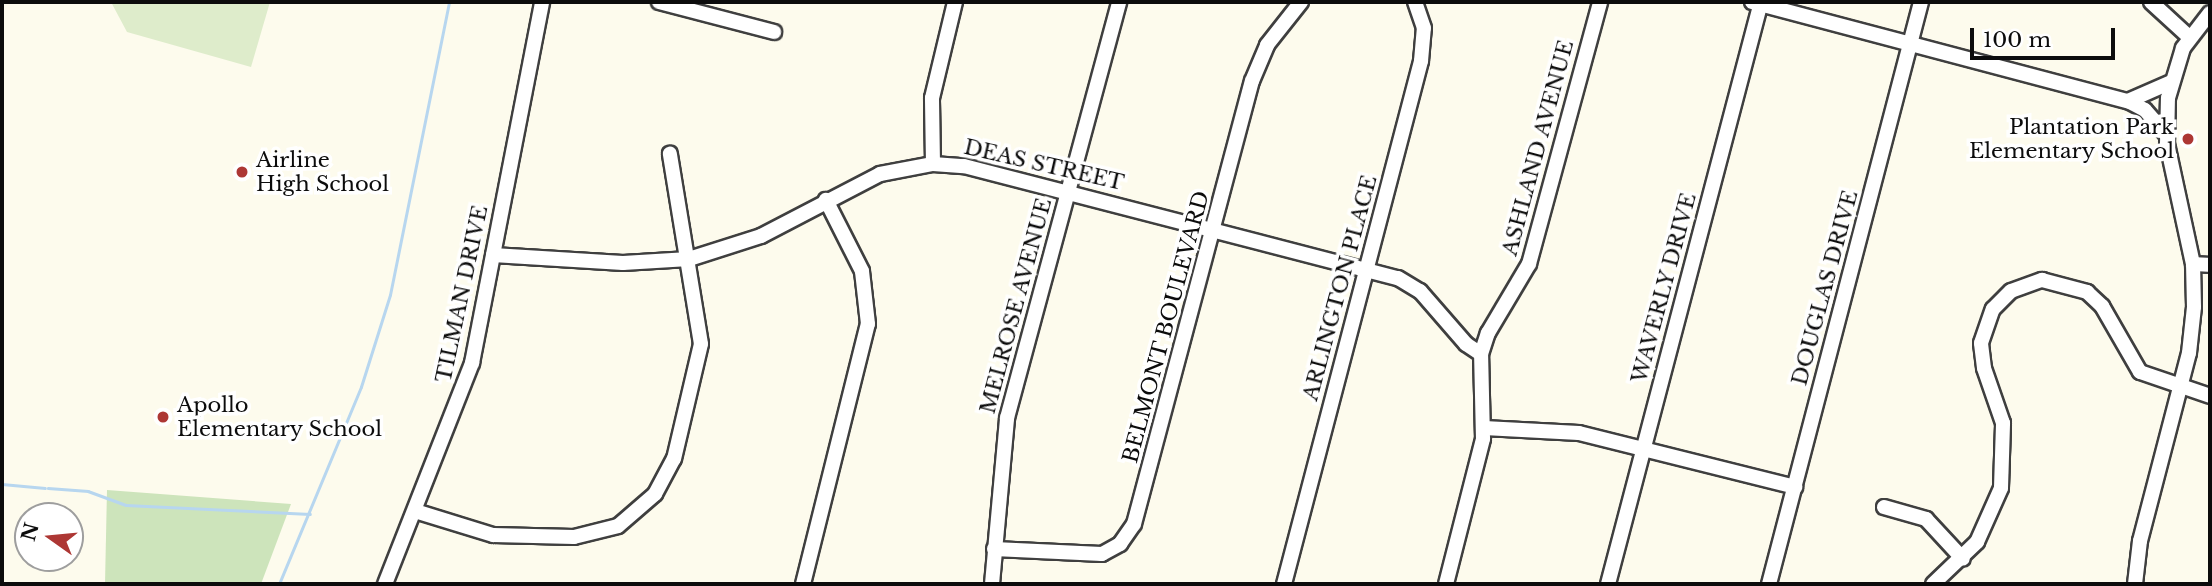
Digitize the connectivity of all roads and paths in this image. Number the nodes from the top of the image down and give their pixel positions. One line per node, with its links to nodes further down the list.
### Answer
1 (542, 2): 23 (street, TILMAN DRIVE)
2 (659, 2): 12 (street)
3 (955, 2): 19 (street)
4 (1119, 2): 20 (street, MELROSE AVENUE)
5 (1301, 2): 22 (street, BELMONT BOULEVARD)
6 (1415, 2): 27 (street, ARLINGTON PLACE)
7 (1600, 2): 28 (street, ASHLAND AVENUE)
8 (1921, 2): 14 (street, DOUGLAS DRIVE)
9 (2151, 2): 13 (street)
10 (1757, 3): 14 (street); 32 (street, WAVERLY DRIVE)
11 (2210, 13): 13 (street)
12 (775, 32)
13 (2189, 37): 15 (street)
14 (1910, 43): 16 (street); 33 (street, DOUGLAS DRIVE)
15 (2171, 82): 16 (street); 17 (street)
16 (2128, 101): 17 (street)
17 (2166, 134): 25 (street)
18 (670, 154): 24 (street)
19 (933, 164): 20 (street, DEAS STREET); 21 (street, DEAS STREET)
20 (1068, 190): 22 (street, DEAS STREET); 36 (street, MELROSE AVENUE)
21 (826, 200): 24 (street, DEAS STREET); 39 (street)
22 (1213, 229): 27 (street, DEAS STREET); 36 (street, BELMONT BOULEVARD)
23 (493, 255): 24 (street, DEAS STREET); 35 (street, TILMAN DRIVE)
24 (689, 259): 35 (street)
25 (2193, 264): 26 (street); 29 (street)
26 (2210, 265)
27 (1366, 269): 28 (street, DEAS STREET); 41 (street, ARLINGTON PLACE)
28 (1481, 354): 31 (street, ASHLAND AVENUE)
29 (2180, 388): 30 (street); 37 (street); 46 (street)
30 (2210, 396)
31 (1484, 428): 32 (street); 42 (street, ASHLAND AVENUE)
32 (1644, 448): 33 (street); 43 (street, WAVERLY DRIVE)
33 (1795, 487): 44 (street, DOUGLAS DRIVE)
34 (1884, 507): 37 (street)
35 (415, 511): 38 (street, TILMAN DRIVE)
36 (994, 549): 40 (street, MELROSE AVENUE)
37 (1962, 559): 45 (street)
38 (385, 584)
39 (803, 584)
40 (992, 584)
41 (1284, 584)
42 (1446, 584)
43 (1608, 584)
44 (1769, 584)
45 (1933, 584)
46 (2135, 584)

